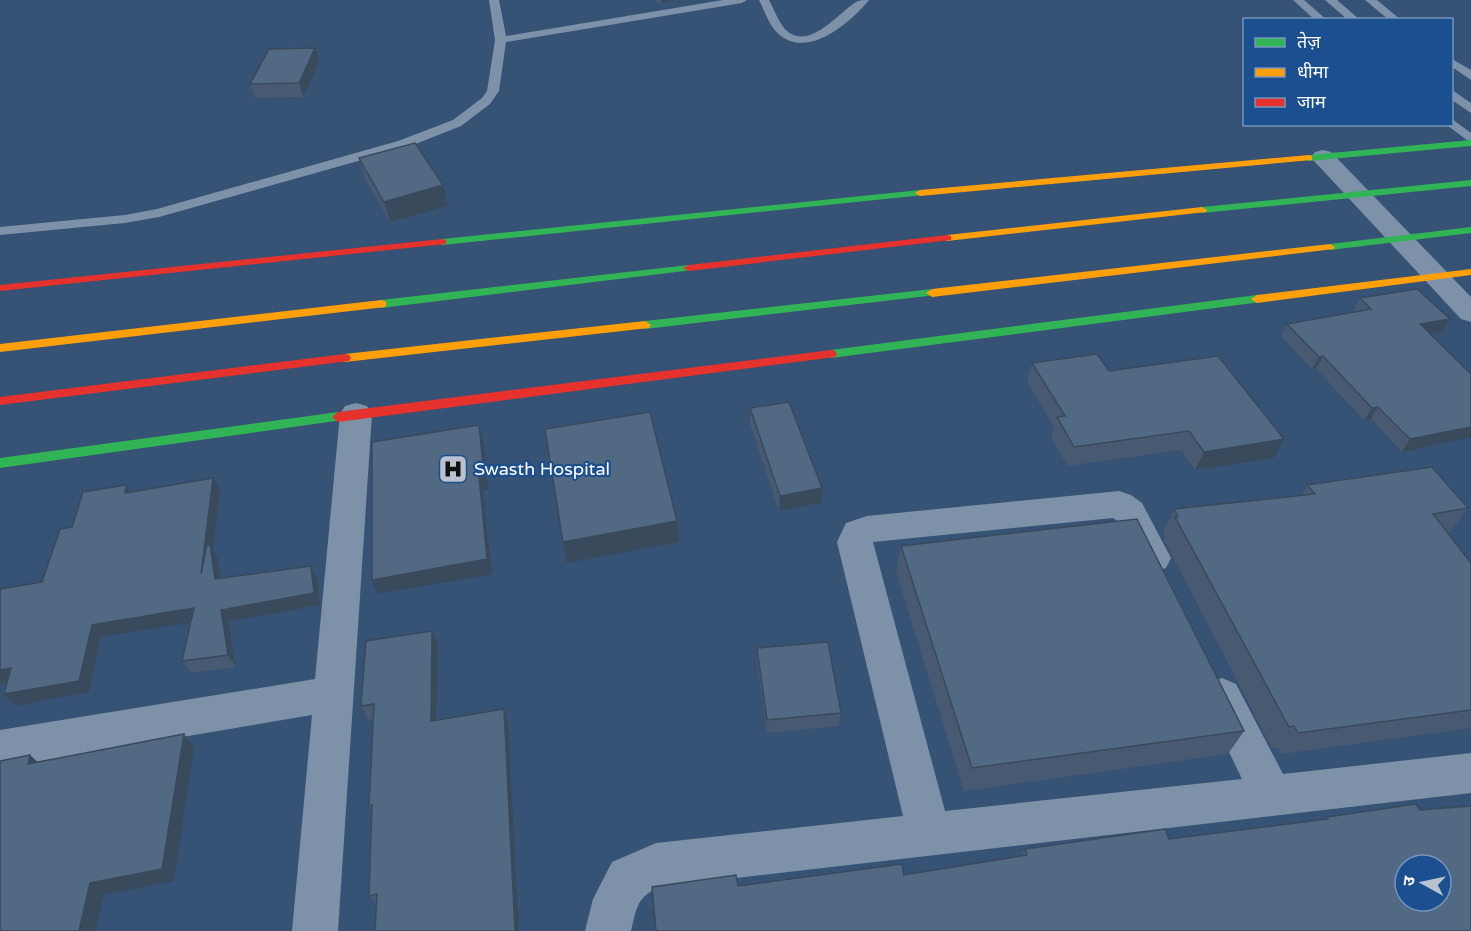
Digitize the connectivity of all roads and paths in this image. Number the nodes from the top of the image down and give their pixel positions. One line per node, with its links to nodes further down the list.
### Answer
1 (494, 0): 11 (lane)
2 (742, 0): 11 (lane)
3 (764, 0): 4 (lane)
4 (864, 0)
5 (1298, 0): 8 (lane)
6 (1330, 0): 9 (lane)
7 (1370, 0): 10 (lane)
8 (1320, 18)
9 (1352, 18)
10 (1392, 18)
11 (501, 40): 22 (lane)
12 (1453, 63): 13 (lane)
13 (1471, 76)
14 (1453, 95): 15 (lane)
15 (1471, 109)
16 (1453, 124): 17 (lane)
17 (1471, 141): 18 (street)
18 (1323, 157): 20 (street); 26 (street)
19 (1471, 183): 20 (street)
20 (1359, 195): 23 (street); 28 (street)
21 (1471, 230): 23 (street)
22 (0, 231)
23 (1402, 238): 25 (street); 29 (street)
24 (1471, 272): 25 (street)
25 (1435, 277): 27 (street); 30 (street)
26 (0, 288)
27 (1471, 313)
28 (0, 348)
29 (0, 401)
30 (356, 414): 31 (street); 34 (street)
31 (0, 463)
32 (1166, 584): 38 (street)
33 (1207, 666): 37 (street)
34 (332, 694): 35 (street); 39 (street)
35 (0, 749)
36 (1471, 773): 37 (street)
37 (1272, 796): 38 (street)
38 (930, 835): 40 (street)
39 (315, 931)
40 (608, 931)

